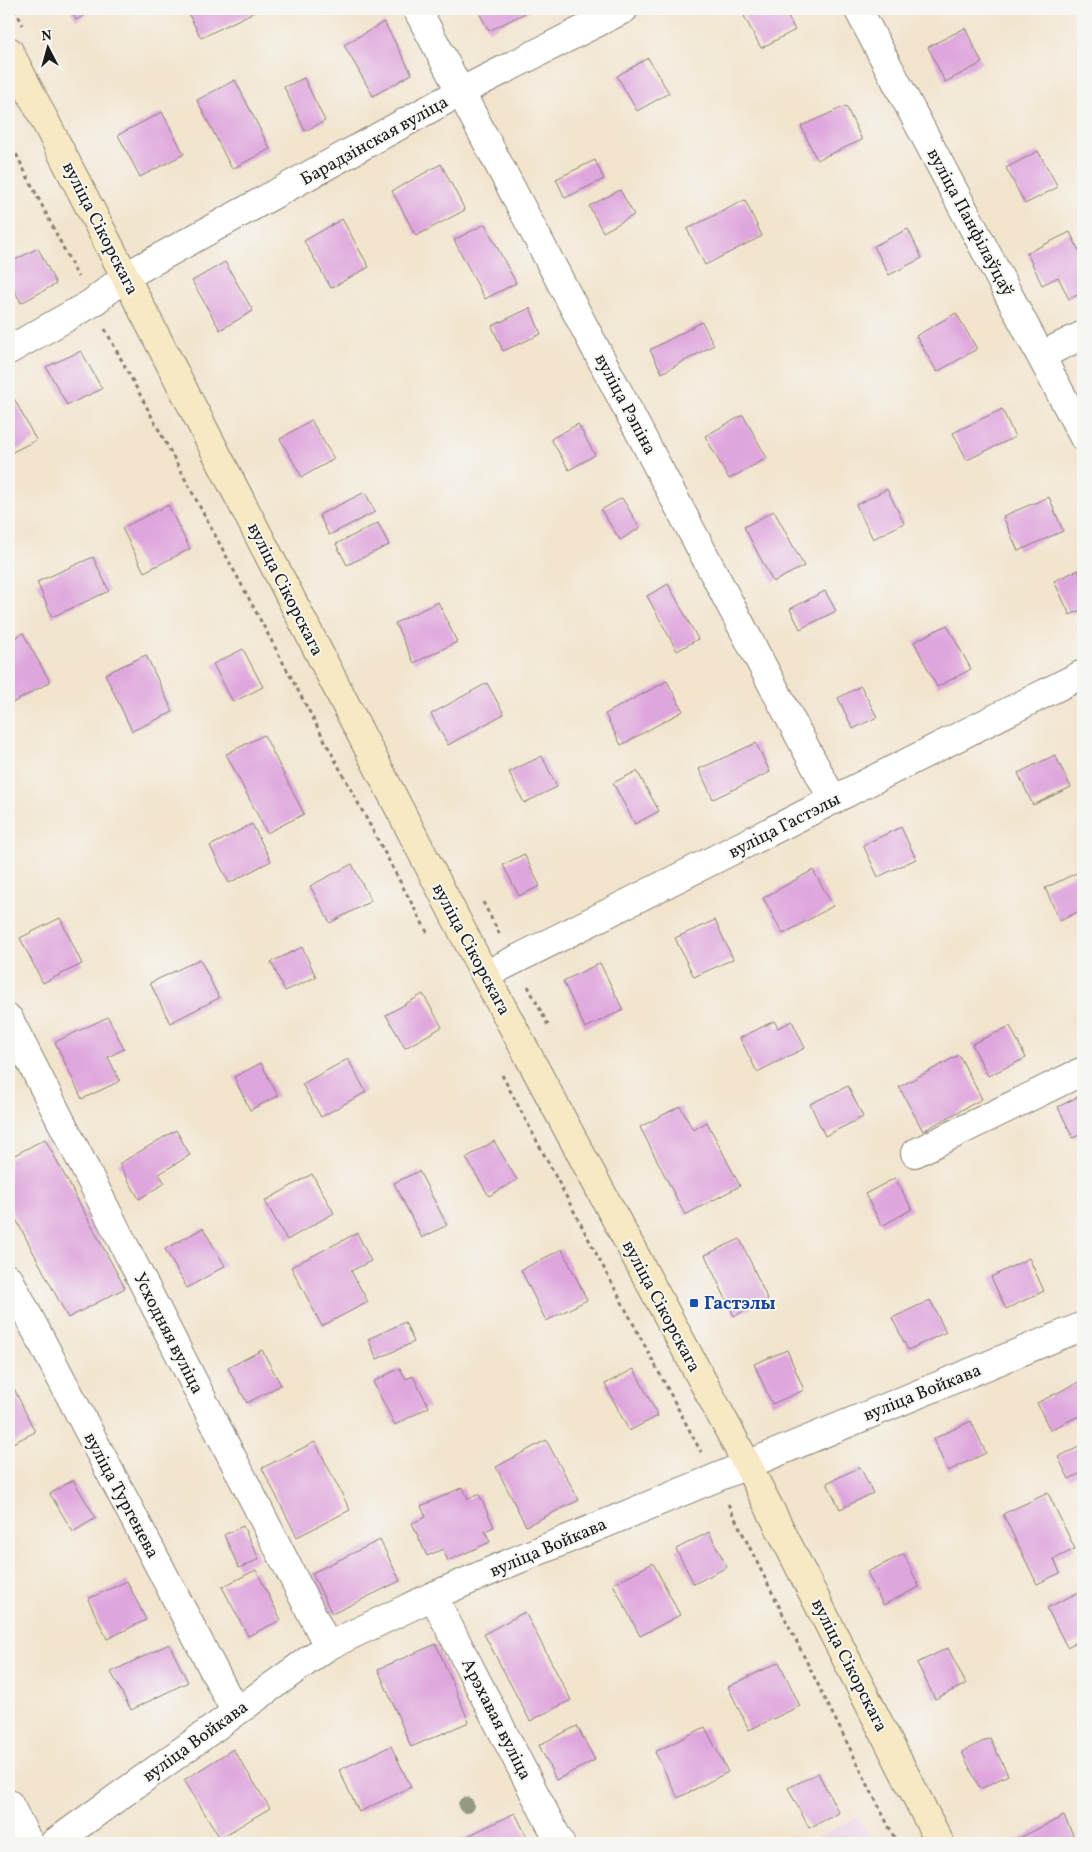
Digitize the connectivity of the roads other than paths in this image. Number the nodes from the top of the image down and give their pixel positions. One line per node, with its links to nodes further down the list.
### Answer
1 (417, 9): 5 (street, вуліца Рэпіна)
2 (624, 9): 5 (street, Барадзінская вуліца)
3 (858, 9): 9 (street, вуліца Панфілаўцаў)
4 (9, 51): 6 (street, вуліца Сікорскага)
5 (462, 91): 6 (street, Барадзінская вуліца); 12 (street, вуліца Рэпіна)
6 (126, 276): 8 (street, Барадзінская вуліца); 13 (street, вуліца Сікорскага)
7 (1083, 334): 9 (street)
8 (9, 350)
9 (1042, 355): 10 (street, вуліца Панфілаўцаў)
10 (1083, 436)
11 (1083, 674): 12 (street, вуліца Гастэлы)
12 (833, 800): 13 (street, вуліца Гастэлы)
13 (485, 975): 19 (street, вуліца Сікорскага)
14 (9, 1019): 21 (street, Усходняя вуліца)
15 (1083, 1071): 16 (street)
16 (915, 1153)
17 (9, 1279): 22 (street, вуліца Тургенева)
18 (1083, 1326): 19 (street, вуліца Войкава)
19 (747, 1464): 20 (street, вуліца Войкава); 27 (street, вуліца Сікорскага)
20 (433, 1596): 21 (street, вуліца Войкава); 26 (street, Арэхавая вуліца)
21 (328, 1646): 22 (street, вуліца Войкава)
22 (235, 1711): 25 (street, вуліца Войкава)
23 (9, 1804): 24 (street)
24 (29, 1843)
25 (54, 1843)
26 (560, 1843)
27 (940, 1843)

